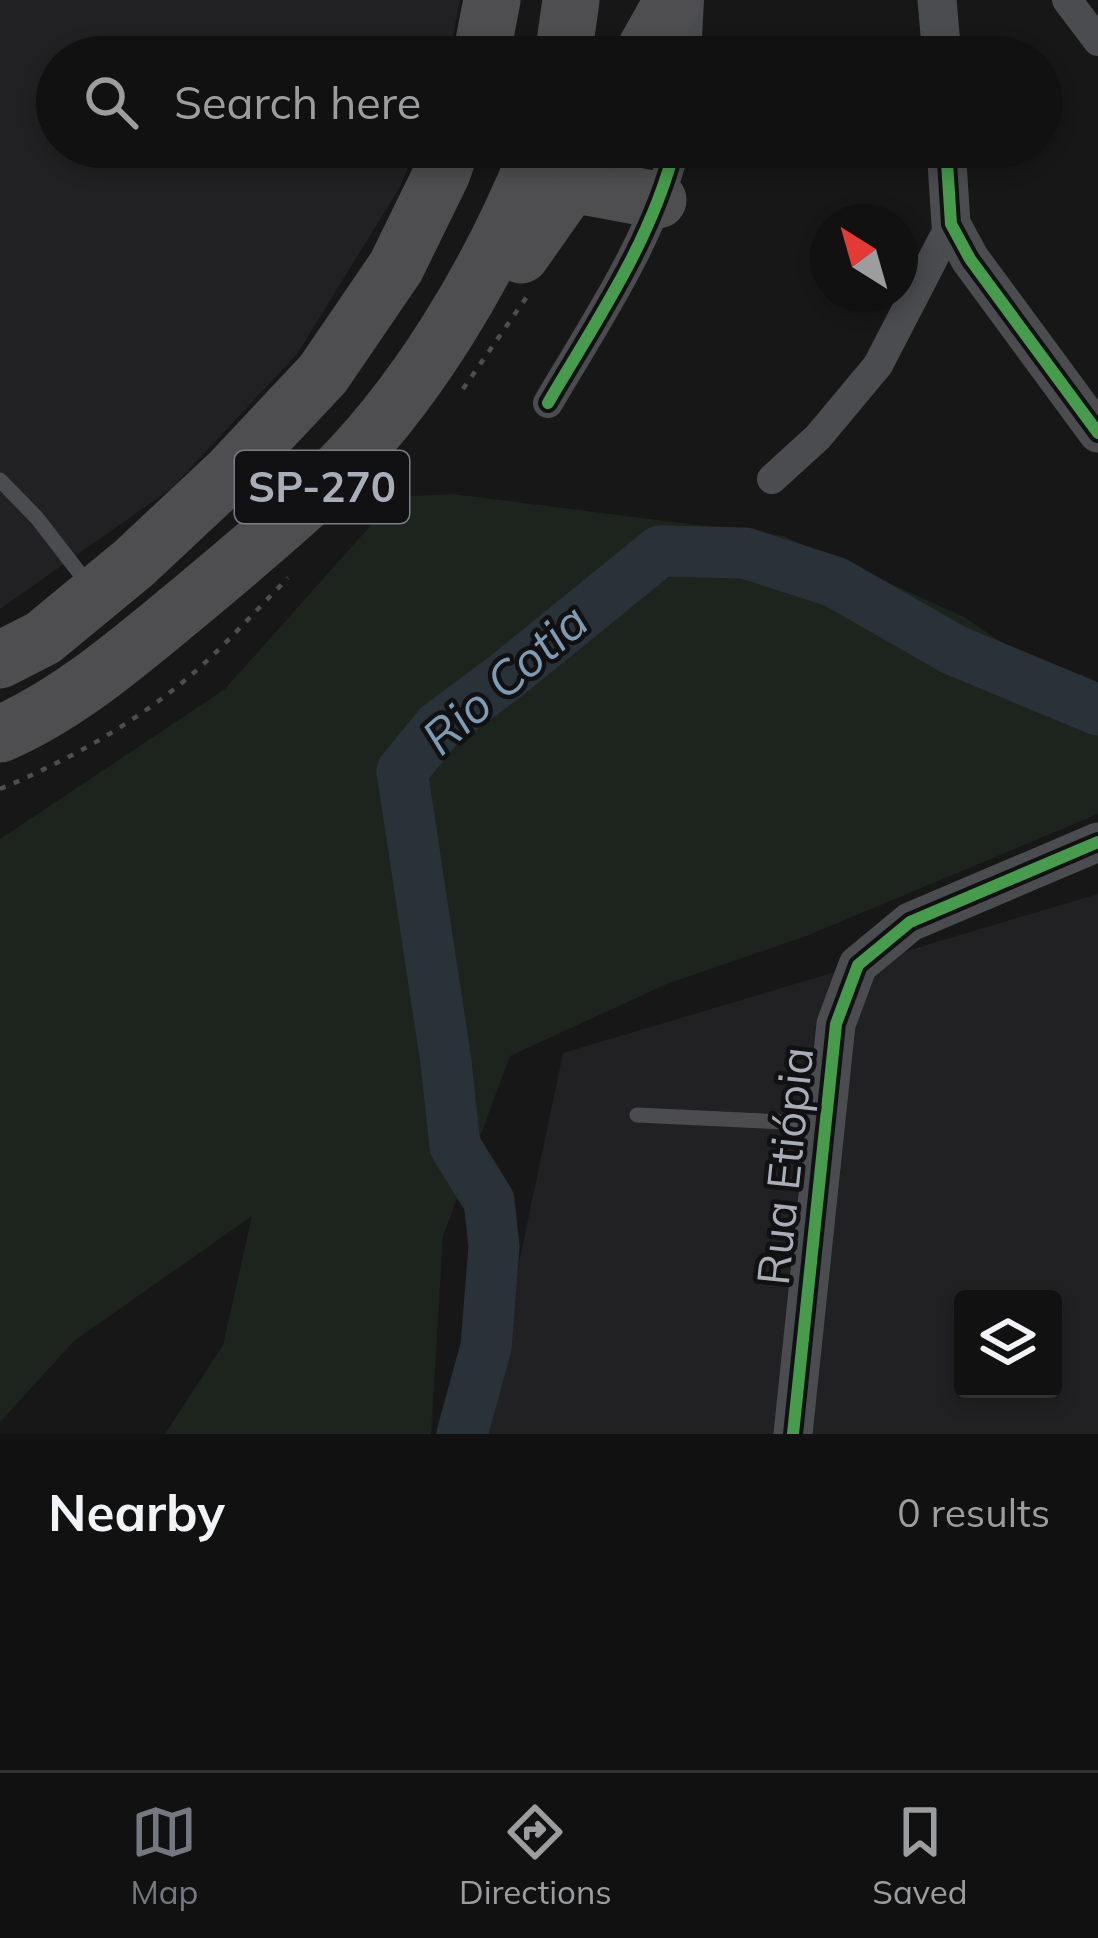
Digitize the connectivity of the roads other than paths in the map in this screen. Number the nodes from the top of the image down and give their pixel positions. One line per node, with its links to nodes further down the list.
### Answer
1 (492, 0): 7 (highway)
2 (571, 0): 8 (highway)
3 (673, 0): 9 (highway)
4 (689, 0): 10 (street)
5 (937, 0): 11 (street)
6 (1067, 0): 12 (street)
7 (485, 36)
8 (566, 36)
9 (653, 36)
10 (687, 36)
11 (940, 36)
12 (1098, 41)
13 (444, 168): 23 (highway, SP-270)
14 (559, 168): 25 (highway, SP-270)
15 (629, 168): 17 (highway)
16 (947, 168): 18 (street)
17 (667, 173): 19 (street)
18 (951, 224): 20 (street); 21 (street)
19 (548, 403)
20 (1098, 433)
21 (772, 479)
22 (0, 480): 23 (lane)
23 (96, 594): 24 (highway, SP-270)
24 (0, 660)
25 (0, 734)
26 (1098, 842): 28 (street, Rua Etiópia)
27 (637, 1115): 28 (lane)
28 (825, 1124): 29 (street, Rua Etiópia)
29 (793, 1434)

